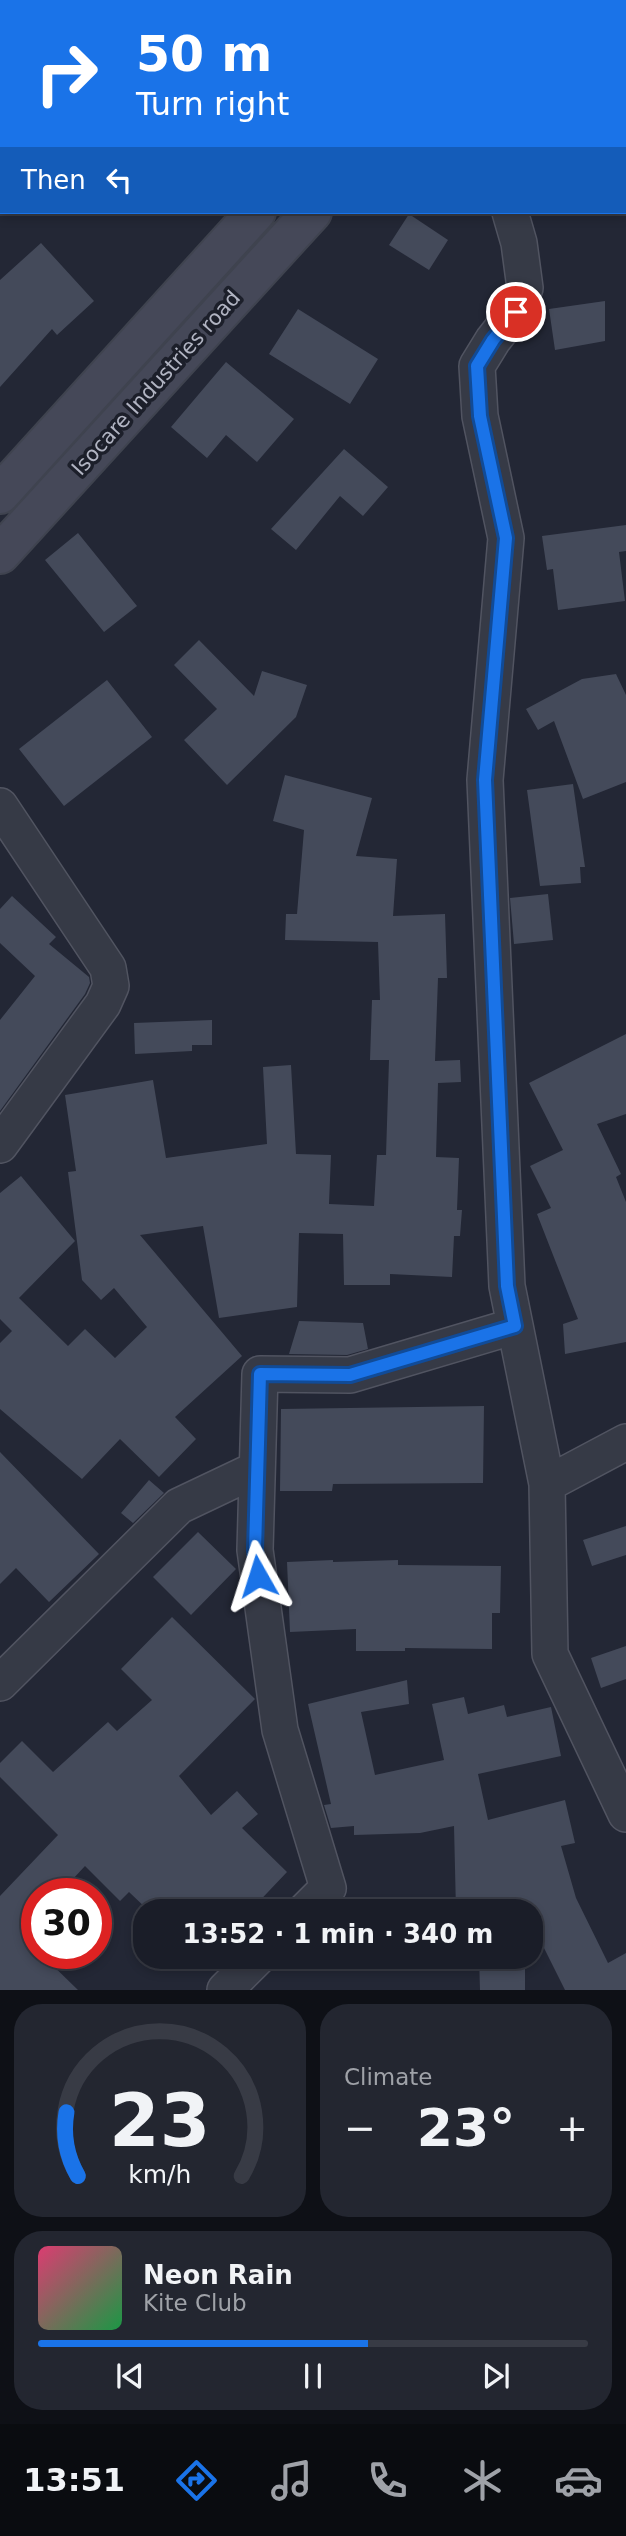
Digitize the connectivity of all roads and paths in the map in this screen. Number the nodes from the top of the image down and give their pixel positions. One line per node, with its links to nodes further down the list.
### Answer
1 (254, 214): 4 (street, Isocare Industries road)
2 (310, 214): 5 (street, Isocare Industries road)
3 (511, 214): 8 (street)
4 (0, 494)
5 (0, 554)
6 (0, 806): 7 (street)
7 (0, 1145)
8 (515, 1326): 10 (street); 11 (street)
9 (626, 1442): 11 (street)
10 (257, 1469): 12 (street); 14 (street)
11 (547, 1484): 13 (street)
12 (0, 1683)
13 (626, 1814)
14 (317, 1899)
15 (246, 1969): 16 (street)
16 (225, 1990)

